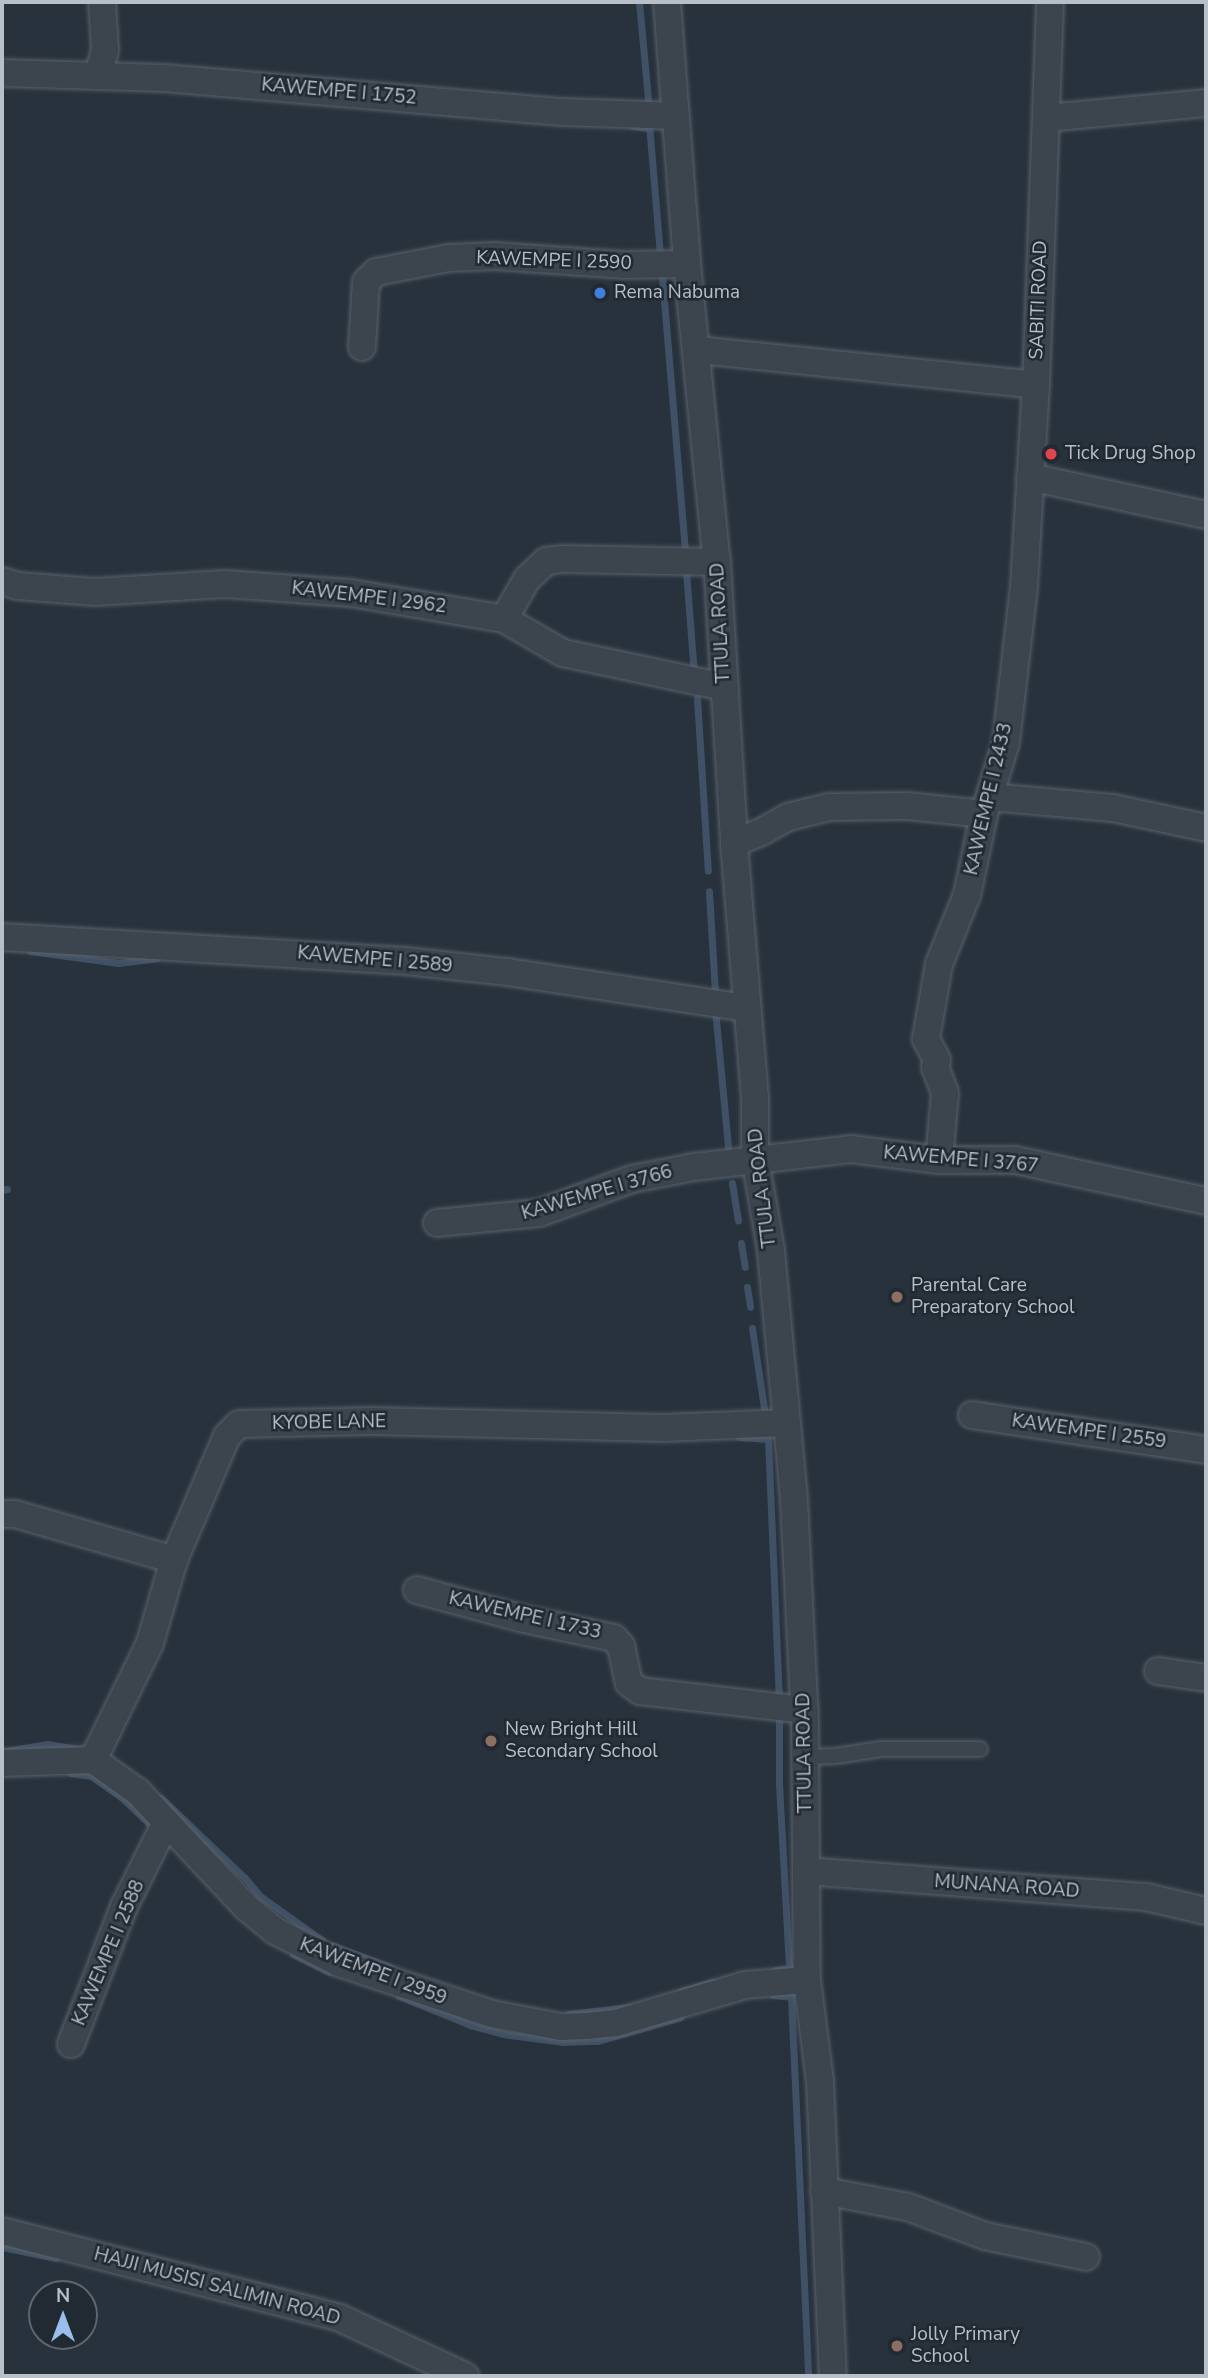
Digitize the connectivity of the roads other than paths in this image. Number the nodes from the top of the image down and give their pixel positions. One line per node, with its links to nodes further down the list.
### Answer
1 (102, 2): 5 (street)
2 (667, 2): 7 (street, TTULA ROAD)
3 (1050, 2): 8 (street, SABITI ROAD)
4 (2, 73): 5 (street, KAWEMPE I 1752)
5 (97, 76): 7 (street, KAWEMPE I 1752)
6 (1206, 103): 8 (street)
7 (676, 116): 9 (street, TTULA ROAD)
8 (1047, 118): 12 (street, SABITI ROAD)
9 (687, 264): 10 (street, KAWEMPE I 2590); 11 (street, TTULA ROAD)
10 (362, 347)
11 (698, 350): 12 (street, SABITI ROAD); 15 (street, TTULA ROAD)
12 (1036, 386): 13 (street, KAWEMPE I 2433)
13 (1030, 477): 14 (street); 19 (street, KAWEMPE I 2433)
14 (1206, 515)
15 (717, 562): 17 (street); 18 (street, TTULA ROAD)
16 (2, 581): 17 (street, KAWEMPE I 2962)
17 (504, 620): 18 (street, KAWEMPE I 2962)
18 (724, 687): 21 (street, TTULA ROAD)
19 (987, 805): 20 (street); 21 (street); 25 (street, KAWEMPE I 2433)
20 (1206, 828)
21 (734, 843): 23 (street, TTULA ROAD)
22 (2, 937): 23 (street, KAWEMPE I 2589)
23 (746, 1007): 24 (street, TTULA ROAD)
24 (755, 1158): 25 (street, KAWEMPE I 3767); 27 (street, KAWEMPE I 3766); 29 (street, TTULA ROAD)
25 (939, 1160): 26 (street, KAWEMPE I 3767)
26 (1206, 1201)
27 (438, 1223)
28 (972, 1415): 30 (street, KAWEMPE I 2559)
29 (786, 1423): 32 (street, KYOBE LANE); 36 (street, TTULA ROAD)
30 (1206, 1450)
31 (2, 1514): 32 (street)
32 (174, 1560): 39 (street, KYOBE LANE)
33 (417, 1590): 36 (street, KAWEMPE I 1733)
34 (1158, 1671): 35 (street)
35 (1206, 1678)
36 (805, 1710): 38 (street, TTULA ROAD)
37 (980, 1749): 38 (lane)
38 (806, 1757): 42 (street, TTULA ROAD)
39 (93, 1760): 40 (street); 41 (street, KAWEMPE I 2959)
40 (2, 1763)
41 (165, 1824): 44 (street, KAWEMPE I 2959); 45 (street, KAWEMPE I 2588)
42 (806, 1871): 43 (street, MUNANA ROAD); 44 (street, TTULA ROAD)
43 (1206, 1910)
44 (807, 1980): 46 (street, TTULA ROAD)
45 (71, 2044)
46 (824, 2191): 48 (street); 50 (street, TTULA ROAD)
47 (2, 2231): 49 (street, HAJJI MUSISI SALIMIN ROAD)
48 (1086, 2257)
49 (465, 2376)
50 (833, 2376)

